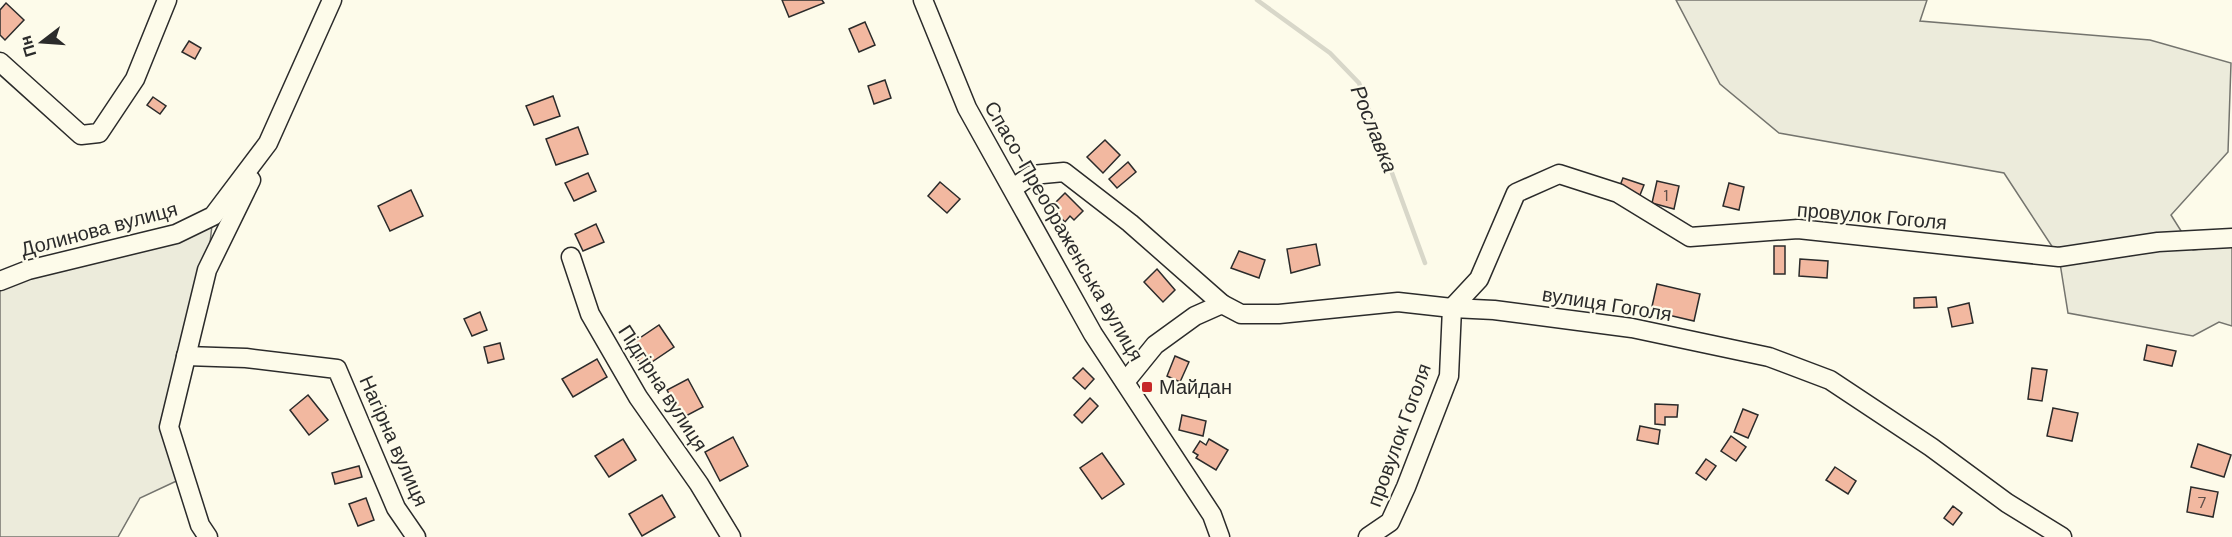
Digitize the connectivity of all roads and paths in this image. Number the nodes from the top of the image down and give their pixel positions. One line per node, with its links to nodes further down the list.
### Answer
1 (167, 0): 4 (street)
2 (332, 0): 5 (street, Долинова вулиця)
3 (923, 0): 6 (street, Спасо-Преображенська вулиця)
4 (0, 62)
5 (268, 143): 9 (street, Долинова вулиця); 12 (street)
6 (1013, 188): 10 (street); 13 (street, Спасо-Преображенська вулиця)
7 (2232, 238): 11 (street, провулок Гоголя)
8 (571, 257): 16 (street, Підгірна вулиця)
9 (0, 281)
10 (1222, 304): 11 (street, вулиця Гоголя); 13 (street)
11 (1452, 308): 18 (street, провулок Гоголя); 19 (street, вулиця Гоголя)
12 (186, 356): 14 (street); 15 (street, Нагірна вулиця)
13 (1125, 382): 17 (street, Спасо-Преображенська вулиця)
14 (208, 537)
15 (416, 537)
16 (731, 537)
17 (1220, 537)
18 (1368, 537)
19 (2062, 537)

